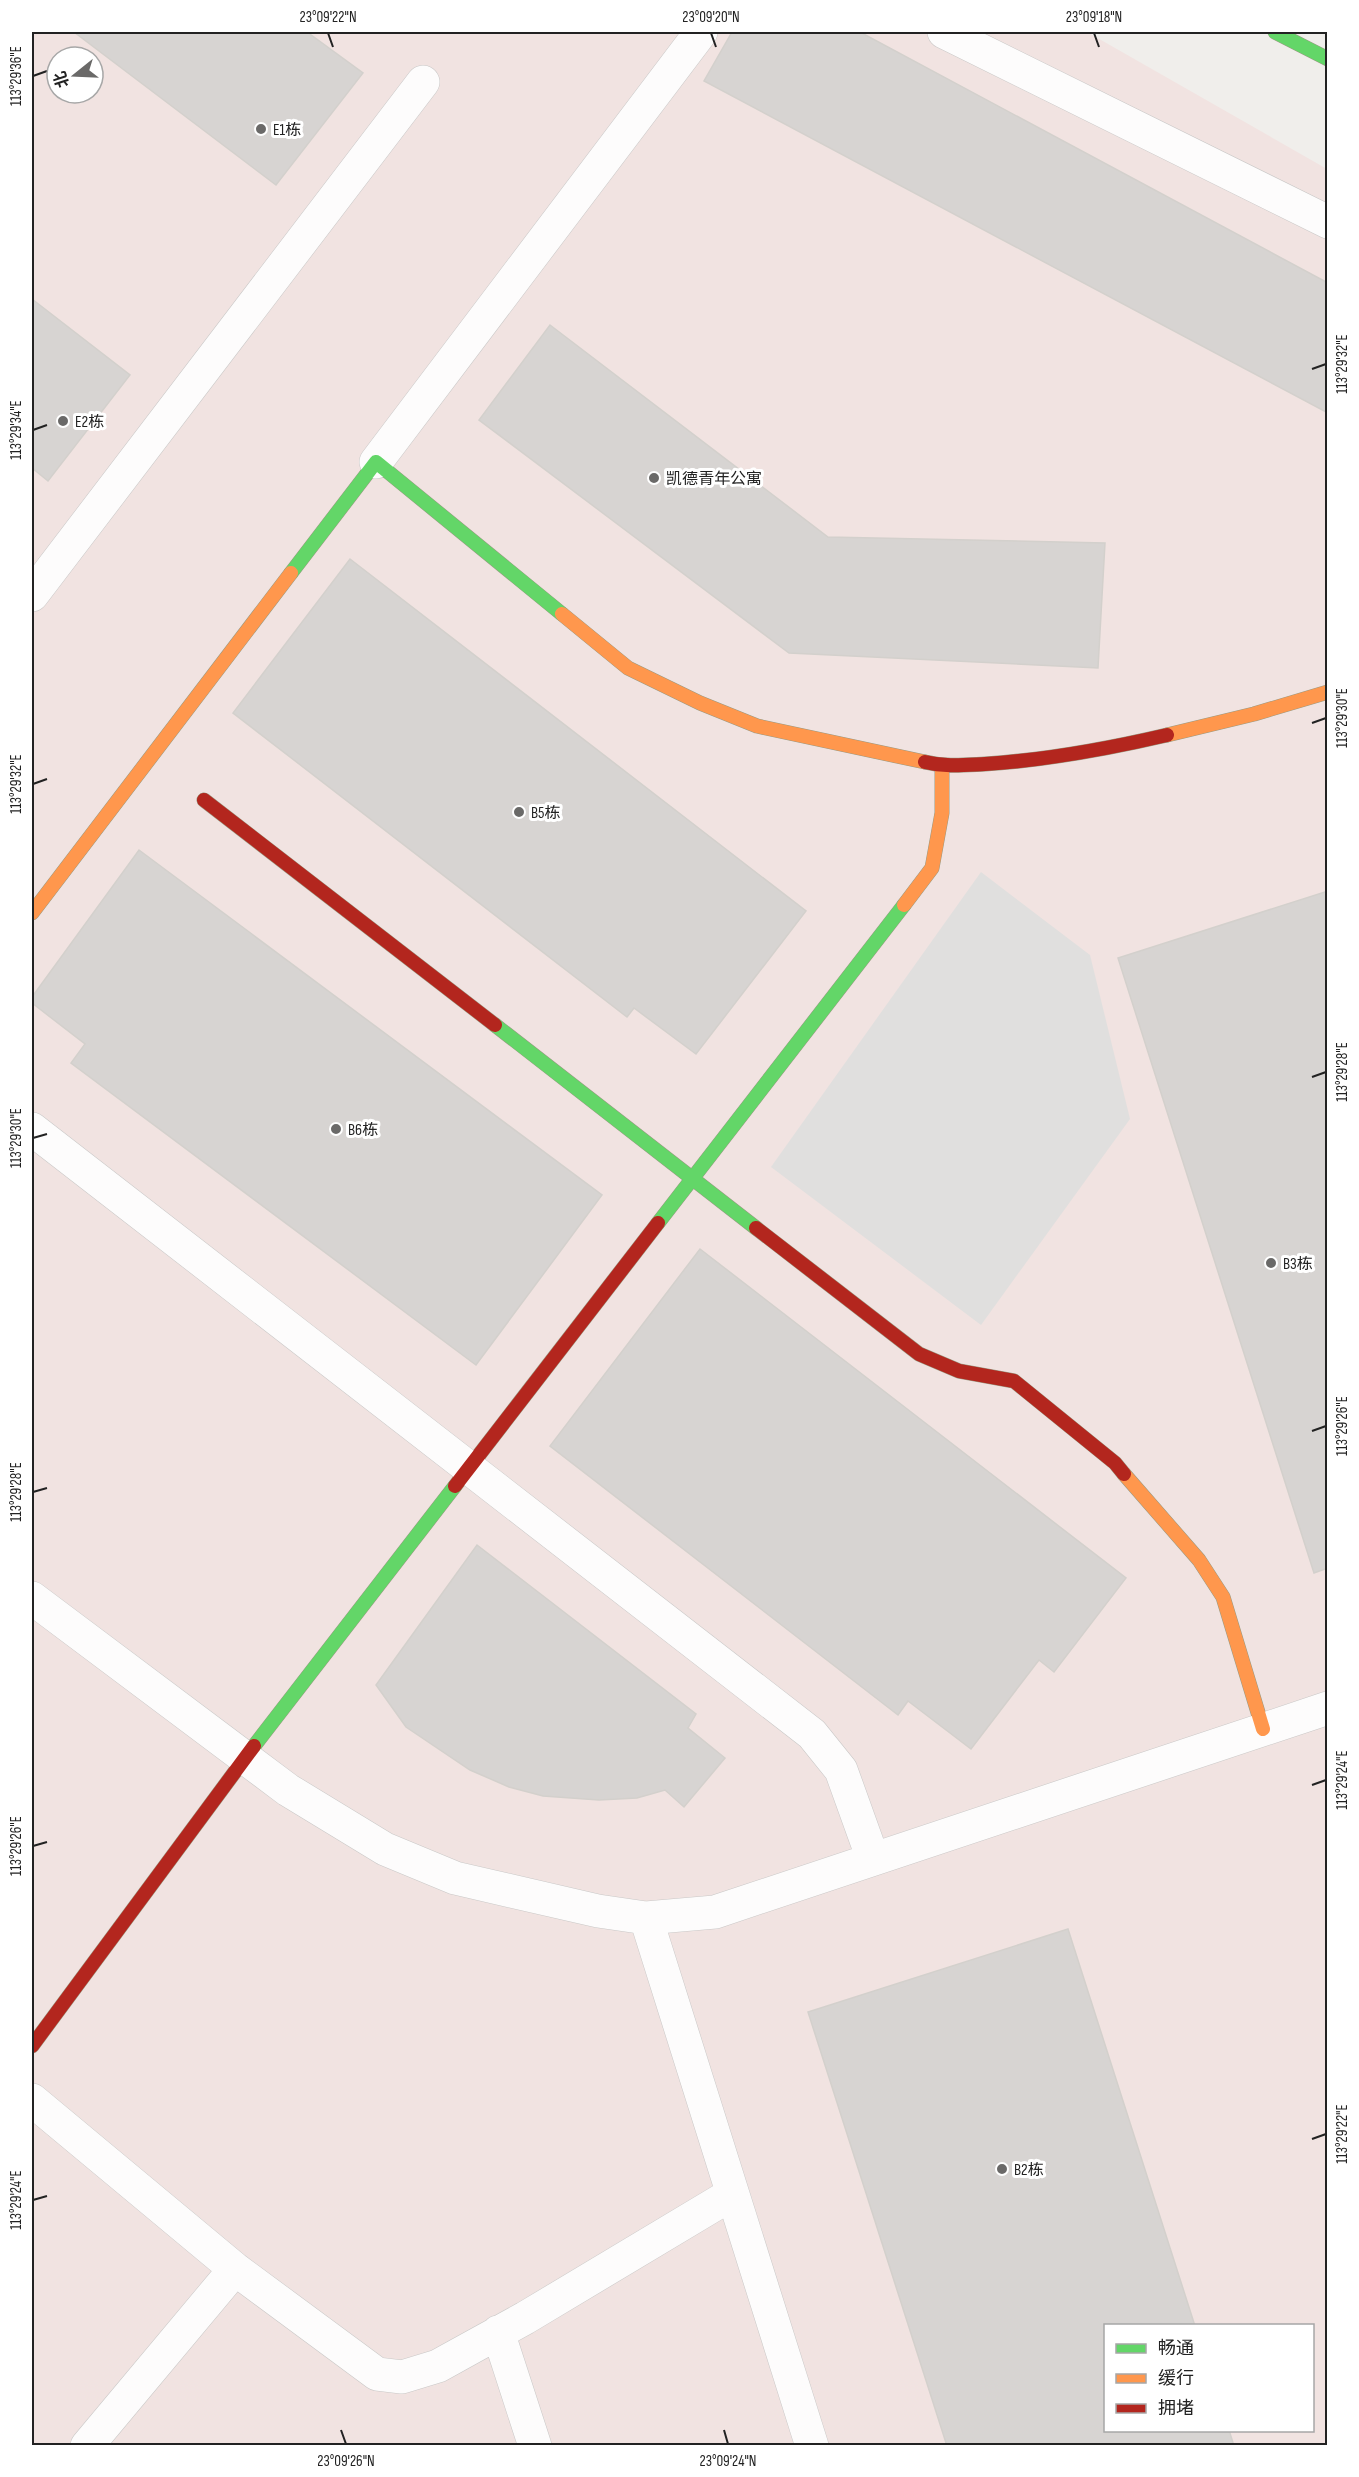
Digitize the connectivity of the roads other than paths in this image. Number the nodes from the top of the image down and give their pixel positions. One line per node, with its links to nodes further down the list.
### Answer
1 (700, 32): 7 (street)
2 (944, 32): 6 (street)
3 (1275, 32): 4 (street)
4 (1325, 58)
5 (423, 82): 8 (street)
6 (1328, 222)
7 (376, 462): 10 (street); 12 (street)
8 (32, 595)
9 (1328, 692): 10 (street)
10 (942, 766): 14 (street)
11 (204, 800): 14 (street)
12 (32, 914)
13 (32, 1129): 15 (street)
14 (693, 1179): 15 (street); 18 (street)
15 (469, 1468): 19 (street); 20 (street)
16 (32, 1598): 19 (street)
17 (1328, 1708): 18 (street)
18 (1263, 1729): 20 (street)
19 (245, 1758): 21 (street); 22 (street)
20 (873, 1859): 21 (street)
21 (646, 1918): 24 (street)
22 (32, 2045)
23 (32, 2100): 25 (street)
24 (732, 2194): 26 (street); 29 (street)
25 (235, 2269): 26 (street); 27 (street)
26 (498, 2332): 28 (street)
27 (87, 2445)
28 (535, 2445)
29 (812, 2445)

